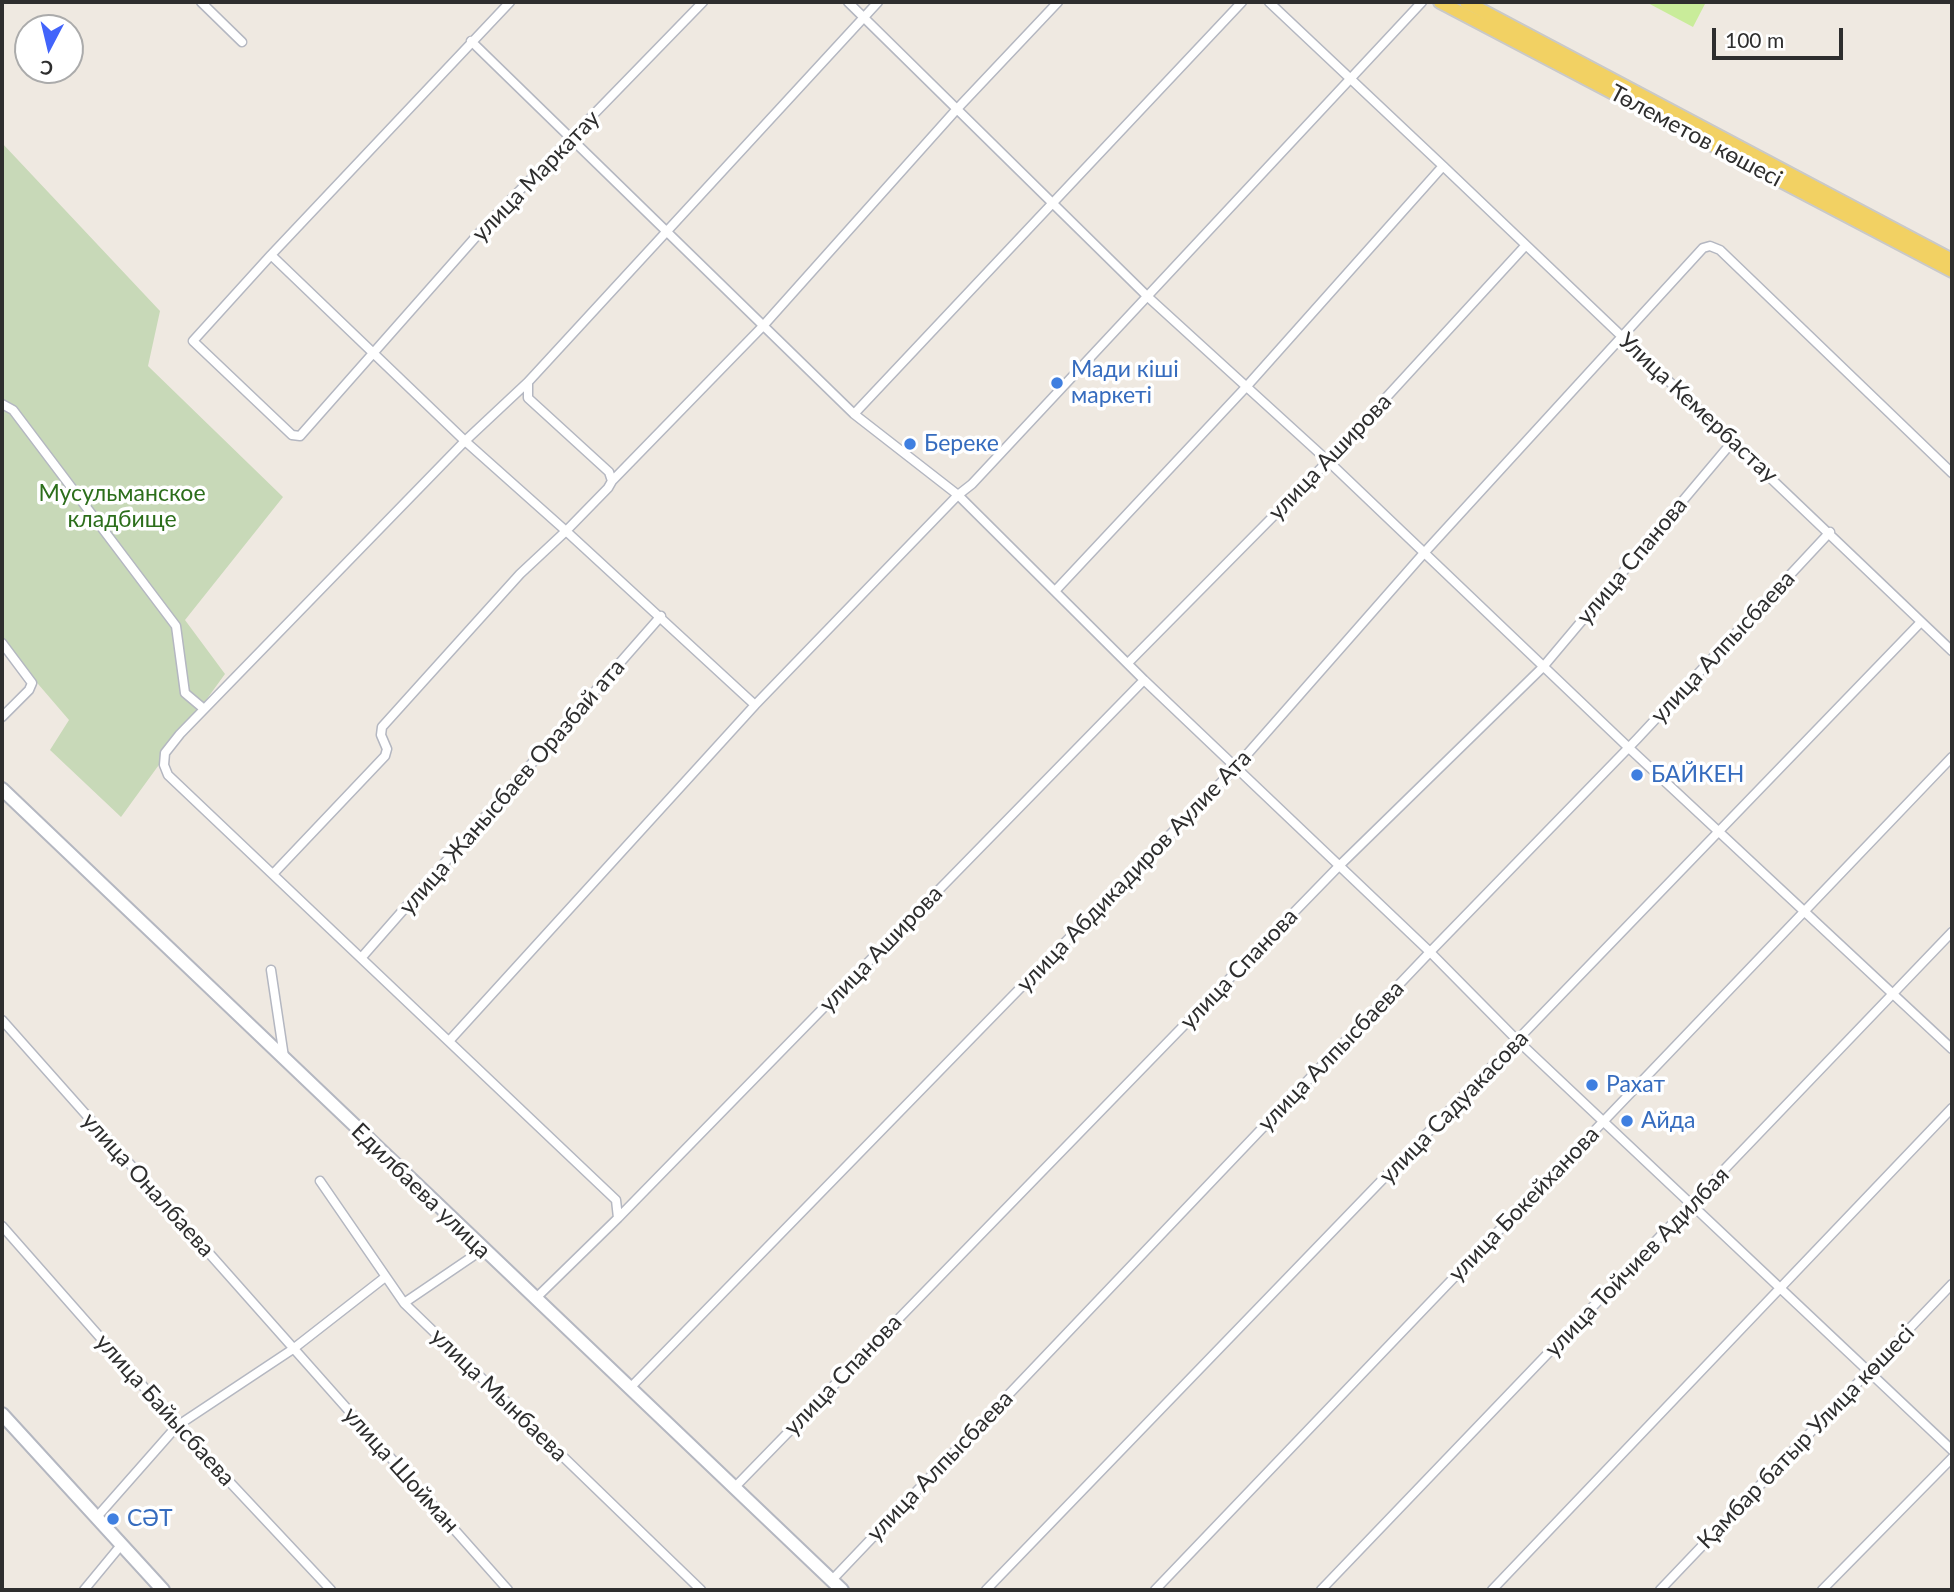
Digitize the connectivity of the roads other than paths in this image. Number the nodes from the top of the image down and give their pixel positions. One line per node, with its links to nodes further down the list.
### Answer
1 (201, 2): 14 (street)
2 (510, 2): 13 (street)
3 (703, 2): 17 (street, улица Маркатау)
4 (848, 2): 12 (street)
5 (877, 2): 12 (street)
6 (1058, 2): 16 (street)
7 (1242, 2): 19 (street)
8 (1269, 2): 15 (street, Улица Кемербастау)
9 (1422, 2): 15 (street)
10 (1440, 2): 24 (main road, Төлеметов көшесі)
11 (1466, 2): 23 (main road, Төлеметов көшесі)
12 (863, 18): 16 (street); 20 (street)
13 (471, 41): 17 (street); 22 (street)
14 (242, 42)
15 (1353, 78): 18 (street, Улица Кемербастау); 25 (street)
16 (956, 110): 19 (street); 26 (street)
17 (572, 139): 20 (street); 28 (street, улица Маркатау)
18 (1443, 166): 21 (street, Улица Кемербастау); 30 (street)
19 (1051, 202): 25 (street); 32 (street)
20 (667, 230): 26 (street); 29 (street)
21 (1526, 245): 27 (street, Улица Кемербастау); 35 (street, улица Аширова)
22 (271, 255): 28 (street); 28 (street, улица Маркатау)
23 (1952, 260)
24 (1952, 271)
25 (1148, 297): 30 (street); 38 (street)
26 (764, 326): 32 (street); 37 (street)
27 (1620, 336): 34 (street, Улица Кемербастау); 36 (street, улица Абдикадиров Аулие Ата); 41 (street, улица Абдикадиров Аулие Ата)
28 (373, 353): 33 (street)
29 (528, 382): 33 (street); 37 (street)
30 (1247, 386): 35 (street); 42 (street)
31 (2, 404): 51 (street)
32 (854, 414): 38 (street)
33 (465, 441): 39 (street); 51 (street)
34 (1733, 441): 40 (street, Улица Кемербастау); 48 (street, улица Спанова)
35 (1328, 461): 41 (street); 47 (street, улица Аширова)
36 (1952, 473)
37 (612, 481): 39 (street)
38 (958, 495): 42 (street); 50 (street)
39 (566, 531): 43 (street); 59 (street)
40 (1830, 532): 44 (street, Улица Кемербастау); 53 (street, улица Алпысбаева)
41 (1424, 553): 48 (street); 55 (street, улица Абдикадиров Аулие Ата)
42 (1056, 590): 47 (street)
43 (662, 616): 50 (street); 63 (street, улица Жанысбаев Оразбай ата)
44 (1921, 622): 46 (street, Улица Кемербастау); 57 (street, улица Садуакасова)
45 (2, 643): 52 (street)
46 (1952, 651)
47 (1128, 663): 49 (street)
48 (1543, 667): 53 (street); 58 (street, улица Спанова)
49 (1144, 680): 55 (street); 75 (street, улица Аширова)
50 (755, 705): 67 (street)
51 (204, 709): 59 (street)
52 (2, 717)
53 (1629, 748): 57 (street); 62 (street, улица Алпысбаева)
54 (1952, 757): 60 (street, улица Бокейханова)
55 (1236, 767): 58 (street); 85 (street, улица Абдикадиров Аулие Ата)
56 (2, 789): 70 (street, Едилбаева улица)
57 (1721, 831): 60 (street); 68 (street, улица Садуакасова)
58 (1339, 866): 62 (street); 90 (street, улица Спанова)
59 (272, 874): 63 (street)
60 (1805, 910): 65 (street); 72 (street, улица Бокейханова)
61 (1952, 932): 65 (street, улица Тойчиев Адилбая)
62 (1430, 952): 68 (street); 93 (street, улица Алпысбаева)
63 (362, 957): 67 (street)
64 (271, 970): 70 (street)
65 (1895, 994): 69 (street); 74 (street, улица Тойчиев Адилбая)
66 (2, 1020): 83 (street, улица Оналбаева)
67 (450, 1040): 75 (street)
68 (1518, 1041): 72 (street); 100 (street, улица Садуакасова)
69 (1952, 1049)
70 (285, 1060): 77 (street, Едилбаева улица)
71 (1952, 1108): 80 (street)
72 (1604, 1120): 74 (street); 101 (street, улица Бокейханова)
73 (320, 1181): 78 (street, улица Мынбаева)
74 (1693, 1204): 80 (street); 102 (street, улица Тойчиев Адилбая)
75 (618, 1219): 81 (street, улица Аширова)
76 (2, 1226): 87 (street, улица Байысбаева)
77 (482, 1250): 81 (street, Едилбаева улица); 82 (street)
78 (384, 1278): 82 (street, улица Мынбаева); 83 (street)
79 (1952, 1284): 84 (street, Қамбар батыр Улица көшесі)
80 (1780, 1288): 84 (street); 103 (street)
81 (534, 1300): 85 (street, Едилбаева улица)
82 (404, 1303): 98 (street, улица Мынбаева)
83 (294, 1349): 87 (street); 97 (street, улица Шойман)
84 (1867, 1373): 88 (street); 104 (street, Қамбар батыр Улица көшесі)
85 (629, 1388): 90 (street, Едилбаева улица)
86 (2, 1414): 91 (street)
87 (177, 1426): 91 (street); 96 (street, улица Байысбаева)
88 (1952, 1450)
89 (1952, 1458): 105 (street)
90 (734, 1488): 93 (street, Едилбаева улица)
91 (96, 1518): 92 (street)
92 (122, 1544): 94 (street); 95 (street)
93 (832, 1580): 99 (street, Едилбаева улица)
94 (84, 1590)
95 (163, 1590)
96 (331, 1590)
97 (508, 1590)
98 (701, 1590)
99 (842, 1590)
100 (986, 1590)
101 (1155, 1590)
102 (1321, 1590)
103 (1492, 1590)
104 (1660, 1590)
105 (1822, 1590)

